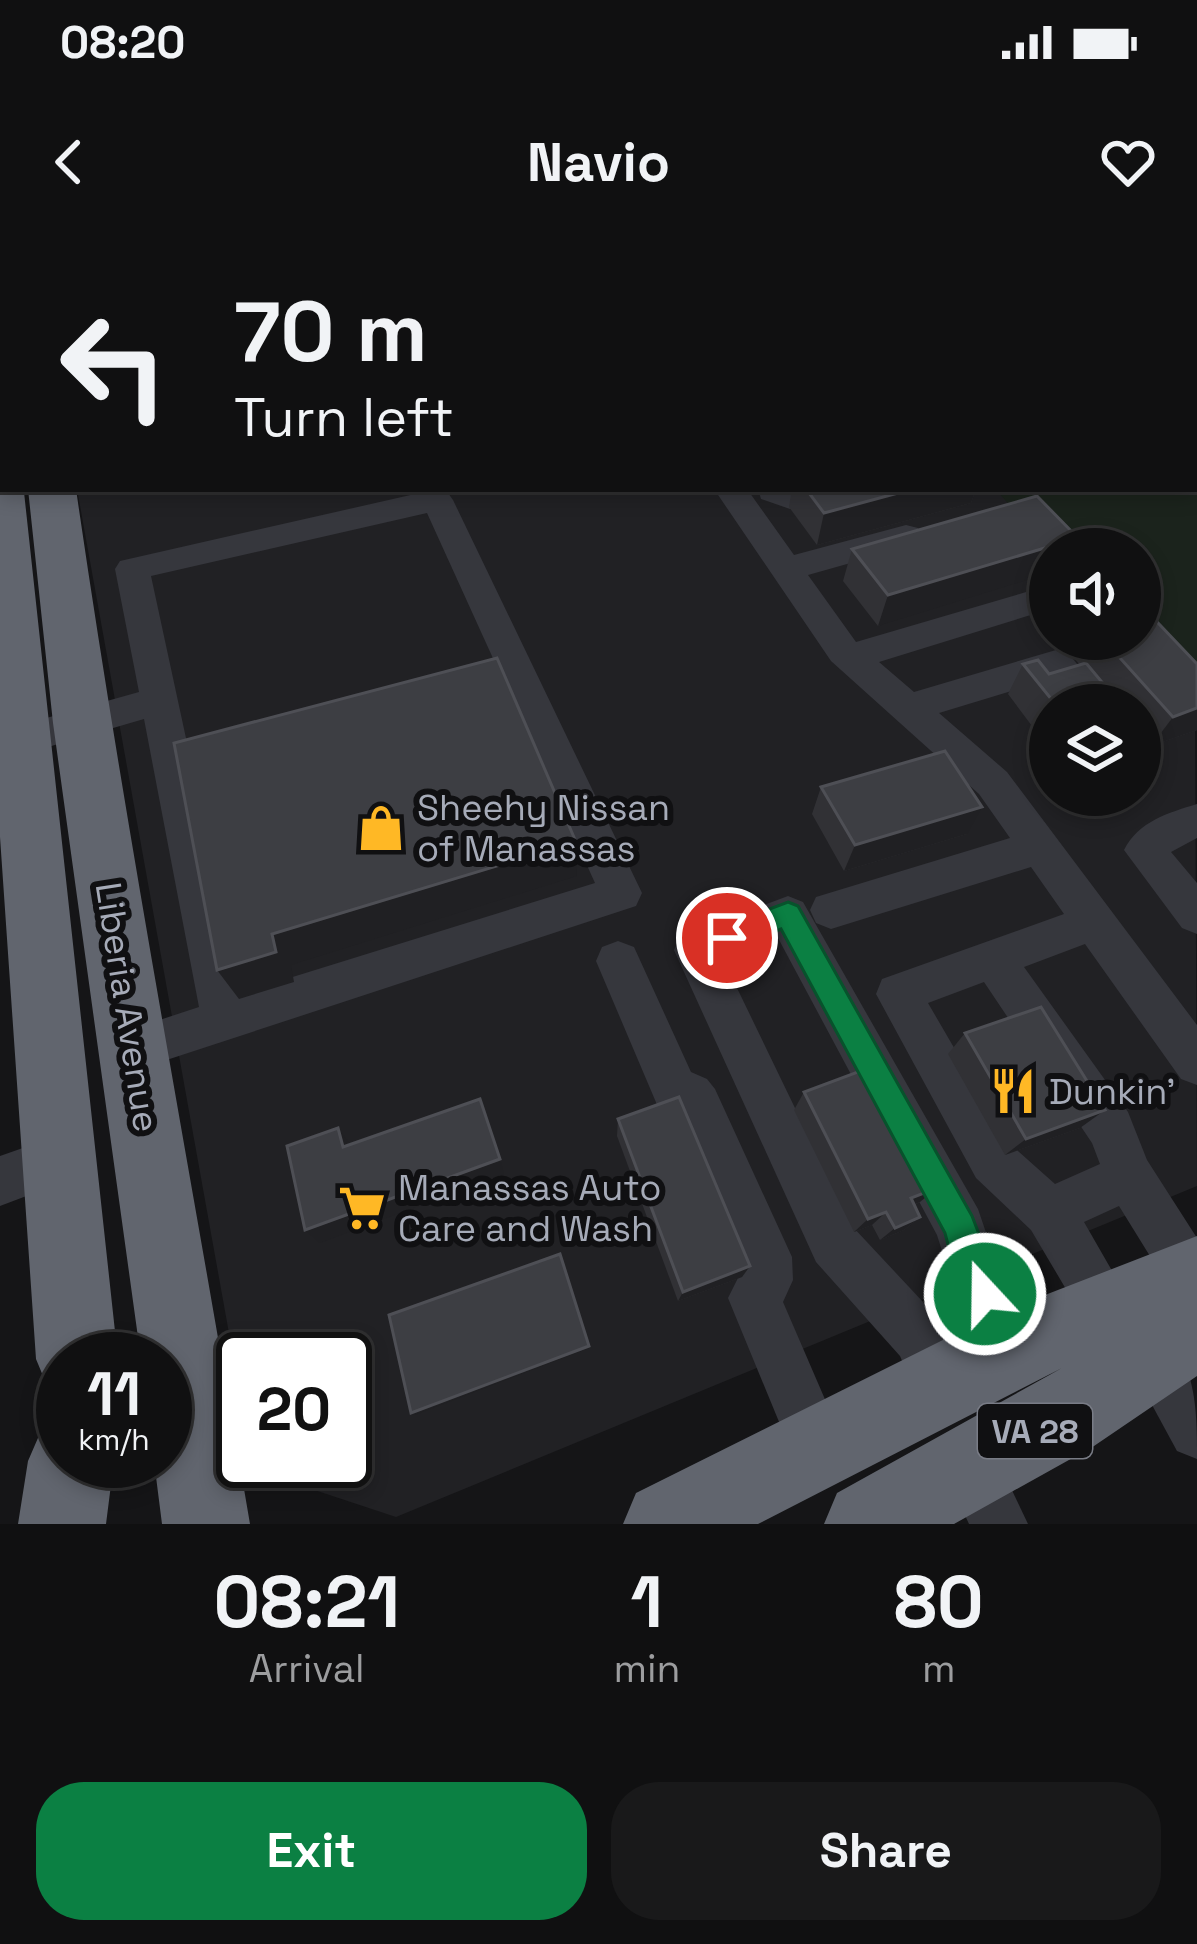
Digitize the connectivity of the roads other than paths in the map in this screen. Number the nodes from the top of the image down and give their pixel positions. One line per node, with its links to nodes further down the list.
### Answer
1 (0, 492): 12 (highway, Liberia Avenue)
2 (52, 492): 12 (highway, Liberia Avenue)
3 (814, 492): 4 (lane)
4 (752, 493): 6 (lane)
5 (938, 528): 6 (lane)
6 (785, 569): 8 (lane)
7 (1029, 603): 8 (lane)
8 (850, 657): 11 (lane)
9 (1073, 684): 11 (lane)
10 (158, 701): 12 (lane); 22 (lane); 22 (lane)
11 (908, 708): 15 (lane)
12 (35, 736): 23 (highway, Liberia Avenue); 25 (highway, Liberia Avenue)
13 (1197, 821): 18 (lane)
14 (1197, 844): 16 (lane)
15 (1040, 847): 17 (lane); 19 (lane)
16 (1197, 888)
17 (831, 910)
18 (1197, 915)
19 (1094, 922): 20 (lane); 24 (lane)
20 (993, 959): 26 (lane); 27 (lane)
21 (618, 961): 33 (lane)
22 (224, 1019): 23 (lane)
23 (136, 1048): 40 (highway, Liberia Avenue)
24 (1197, 1063)
25 (29, 1171): 29 (highway, Liberia Avenue)
26 (1129, 1176): 27 (lane); 28 (lane)
27 (1049, 1212): 28 (lane)
28 (1169, 1309): 30 (highway, VA 28); 32 (lane); 36 (highway, VA 28)
29 (70, 1332)
30 (1020, 1345): 31 (highway, VA 28); 31 (lane)
31 (940, 1386): 33 (highway, VA 28)
32 (1197, 1431)
33 (818, 1448): 41 (highway, VA 28)
34 (67, 1488): 38 (highway)
35 (90, 1488): 39 (highway)
36 (985, 1495): 37 (highway, VA 28)
37 (881, 1521)
38 (62, 1524)
39 (93, 1524)
40 (206, 1524)
41 (667, 1524)

